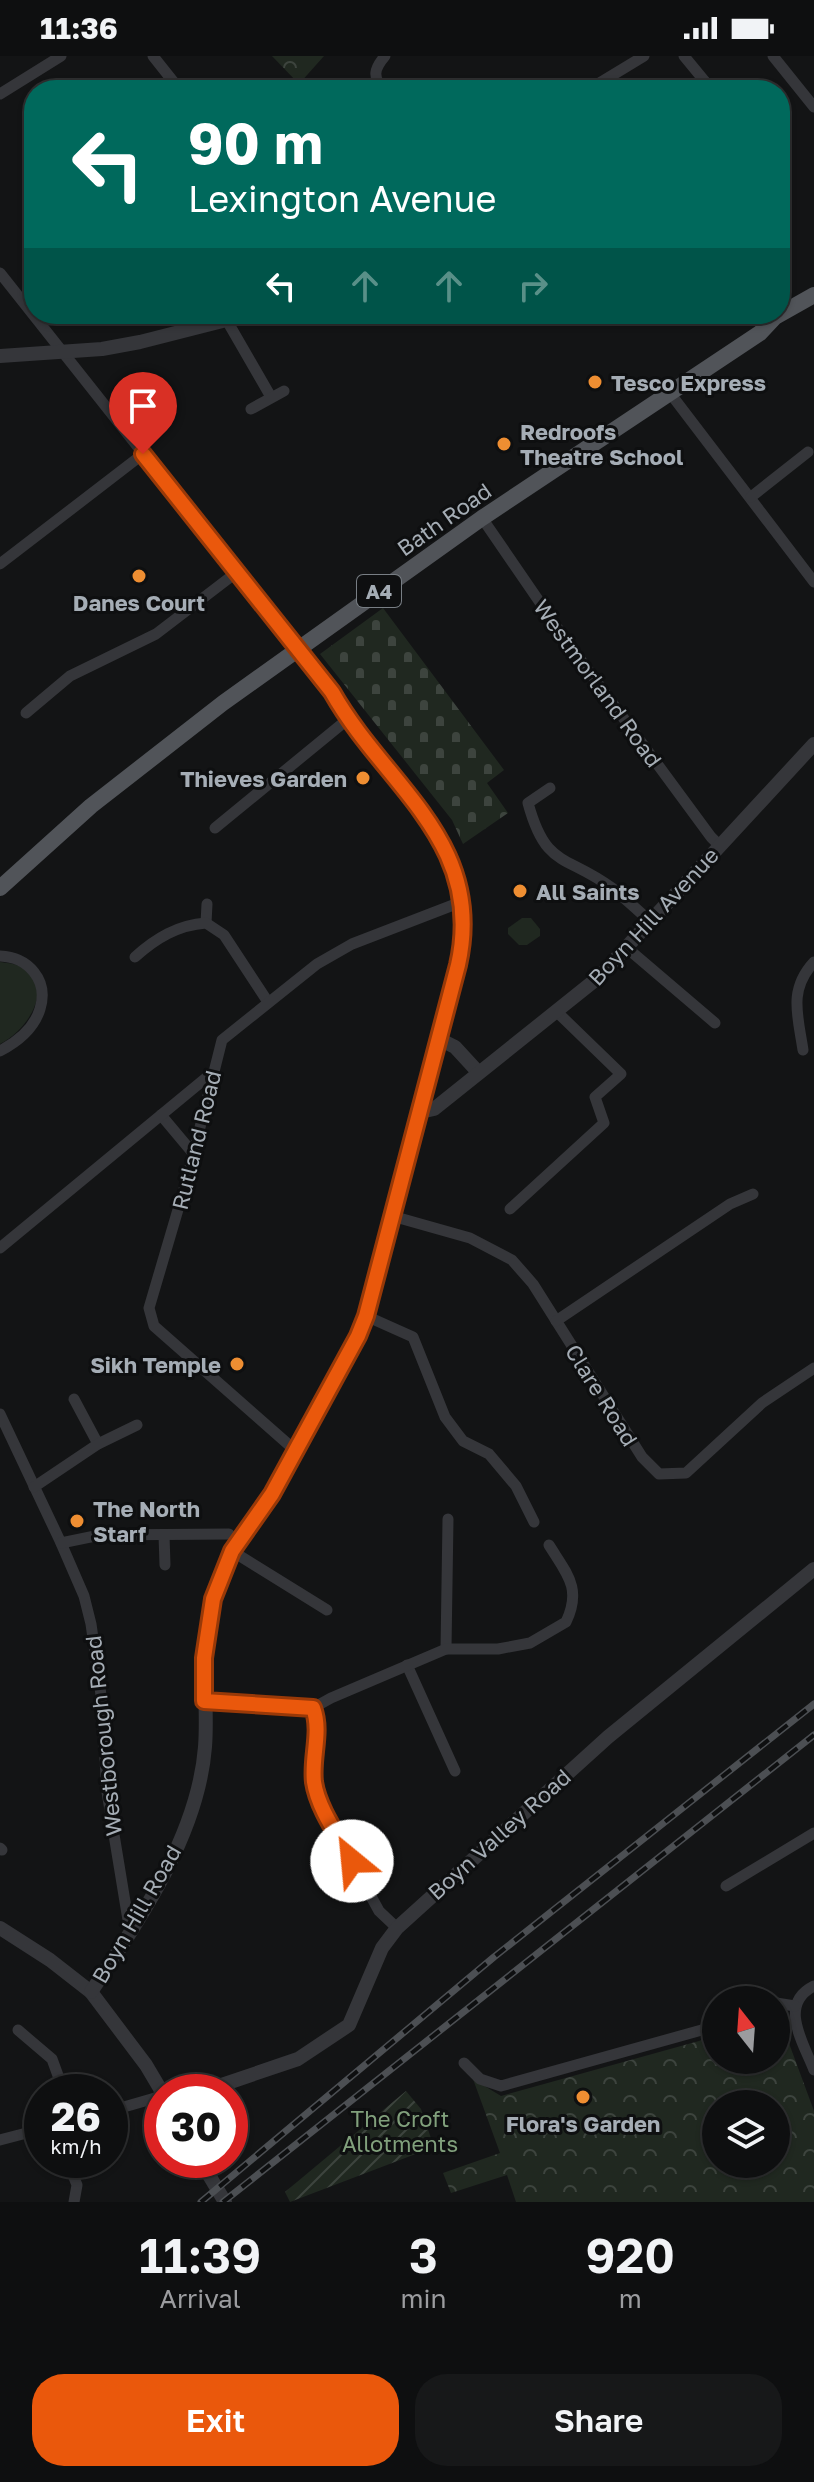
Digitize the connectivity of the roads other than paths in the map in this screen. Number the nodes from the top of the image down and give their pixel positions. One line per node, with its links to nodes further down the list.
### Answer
1 (61, 56): 11 (street)
2 (153, 56): 7 (street)
3 (385, 56): 8 (street)
4 (644, 56): 9 (street)
5 (684, 56): 10 (street)
6 (773, 56): 12 (street)
7 (172, 80)
8 (376, 80)
9 (604, 80)
10 (704, 80)
11 (0, 94)
12 (814, 107)
13 (0, 273): 15 (street)
14 (814, 295): 16 (main road, Bath Road / A4)
15 (24, 303)
16 (790, 307)
17 (41, 324): 21 (street)
18 (207, 324): 21 (street)
19 (229, 324): 25 (street)
20 (767, 324): 24 (main road, Bath Road / A4)
21 (62, 351): 22 (street); 28 (street)
22 (0, 356)
23 (284, 391): 25 (street)
24 (670, 393): 29 (street); 30 (main road, Bath Road / A4)
25 (271, 397): 26 (street)
26 (251, 409)
27 (808, 452): 29 (street)
28 (143, 454): 31 (street); 32 (street)
29 (751, 497): 33 (street)
30 (482, 518): 34 (main road, Bath Road / A4); 40 (street, Westmorland Road)
31 (0, 564)
32 (237, 572): 34 (street); 35 (street)
33 (814, 582)
34 (298, 649): 36 (street, Boyn Hill Road); 41 (main road, Bath Road / A4)
35 (26, 713)
36 (348, 719): 39 (street); 42 (street, Boyn Hill Road)
37 (814, 744): 40 (street, Boyn Hill Avenue)
38 (550, 788): 44 (street)
39 (215, 828)
40 (719, 845): 44 (street, Boyn Hill Avenue)
41 (0, 888)
42 (461, 902): 50 (street, Rutland Road); 53 (street, Boyn Hill Road)
43 (207, 904): 45 (street)
44 (650, 921): 46 (street, Boyn Hill Avenue)
45 (206, 923): 48 (street); 50 (street)
46 (627, 948): 51 (street, Boyn Hill Avenue); 52 (street)
47 (0, 956): 55 (street)
48 (135, 957)
49 (814, 962): 54 (street)
50 (268, 1002): 57 (street, Rutland Road)
51 (557, 1012): 56 (street, Boyn Hill Avenue); 62 (street)
52 (715, 1023)
53 (439, 1039): 56 (street); 58 (street, Boyn Hill Road)
54 (803, 1050)
55 (0, 1051)
56 (478, 1072): 58 (street, Boyn Hill Avenue)
57 (213, 1073): 59 (street); 60 (street, Rutland Road)
58 (420, 1112): 63 (street, Boyn Hill Road)
59 (161, 1115): 60 (street); 64 (street)
60 (192, 1152): 72 (street, Rutland Road)
61 (753, 1194): 66 (street)
62 (510, 1209)
63 (392, 1216): 65 (street, Boyn Hill Road); 66 (street, Clare Road)
64 (0, 1248)
65 (366, 1316): 72 (street, Boyn Hill Road); 75 (street)
66 (556, 1321): 67 (street, Clare Road)
67 (814, 1368)
68 (74, 1399): 71 (street)
69 (0, 1414): 73 (street, Westborough Road)
70 (137, 1425): 71 (street)
71 (98, 1444): 73 (street)
72 (297, 1452): 80 (street, Boyn Hill Road)
73 (34, 1487): 78 (street, Westborough Road)
74 (448, 1519): 84 (street)
75 (534, 1522)
76 (229, 1534): 77 (street)
77 (164, 1535): 78 (street); 81 (street)
78 (61, 1543): 93 (street, Westborough Road)
79 (549, 1545): 84 (street)
80 (232, 1551): 83 (street); 86 (street, Boyn Hill Road)
81 (165, 1565)
82 (814, 1569): 92 (street, Boyn Valley Road)
83 (327, 1610)
84 (446, 1649): 85 (street)
85 (407, 1665): 87 (street); 88 (street)
86 (204, 1701): 87 (street); 93 (street, Boyn Hill Road)
87 (313, 1708): 92 (street)
88 (455, 1771)
89 (814, 1833): 90 (street)
90 (726, 1886)
91 (0, 1928): 95 (street)
92 (397, 1928): 104 (street, Boyn Valley Road)
93 (130, 1932): 95 (street, Boyn Hill Road)
94 (814, 1986): 97 (street)
95 (91, 1992): 103 (street)
96 (790, 2005): 97 (street)
97 (795, 2006): 101 (street)
98 (18, 2030): 102 (street)
99 (702, 2030): 100 (street)
100 (464, 2063)
101 (814, 2070)
102 (57, 2074)
103 (150, 2074)
104 (248, 2076)
105 (24, 2134): 106 (street)
106 (0, 2140)
107 (74, 2178): 109 (street)
108 (211, 2178): 110 (street)
109 (74, 2202)
110 (225, 2202)

